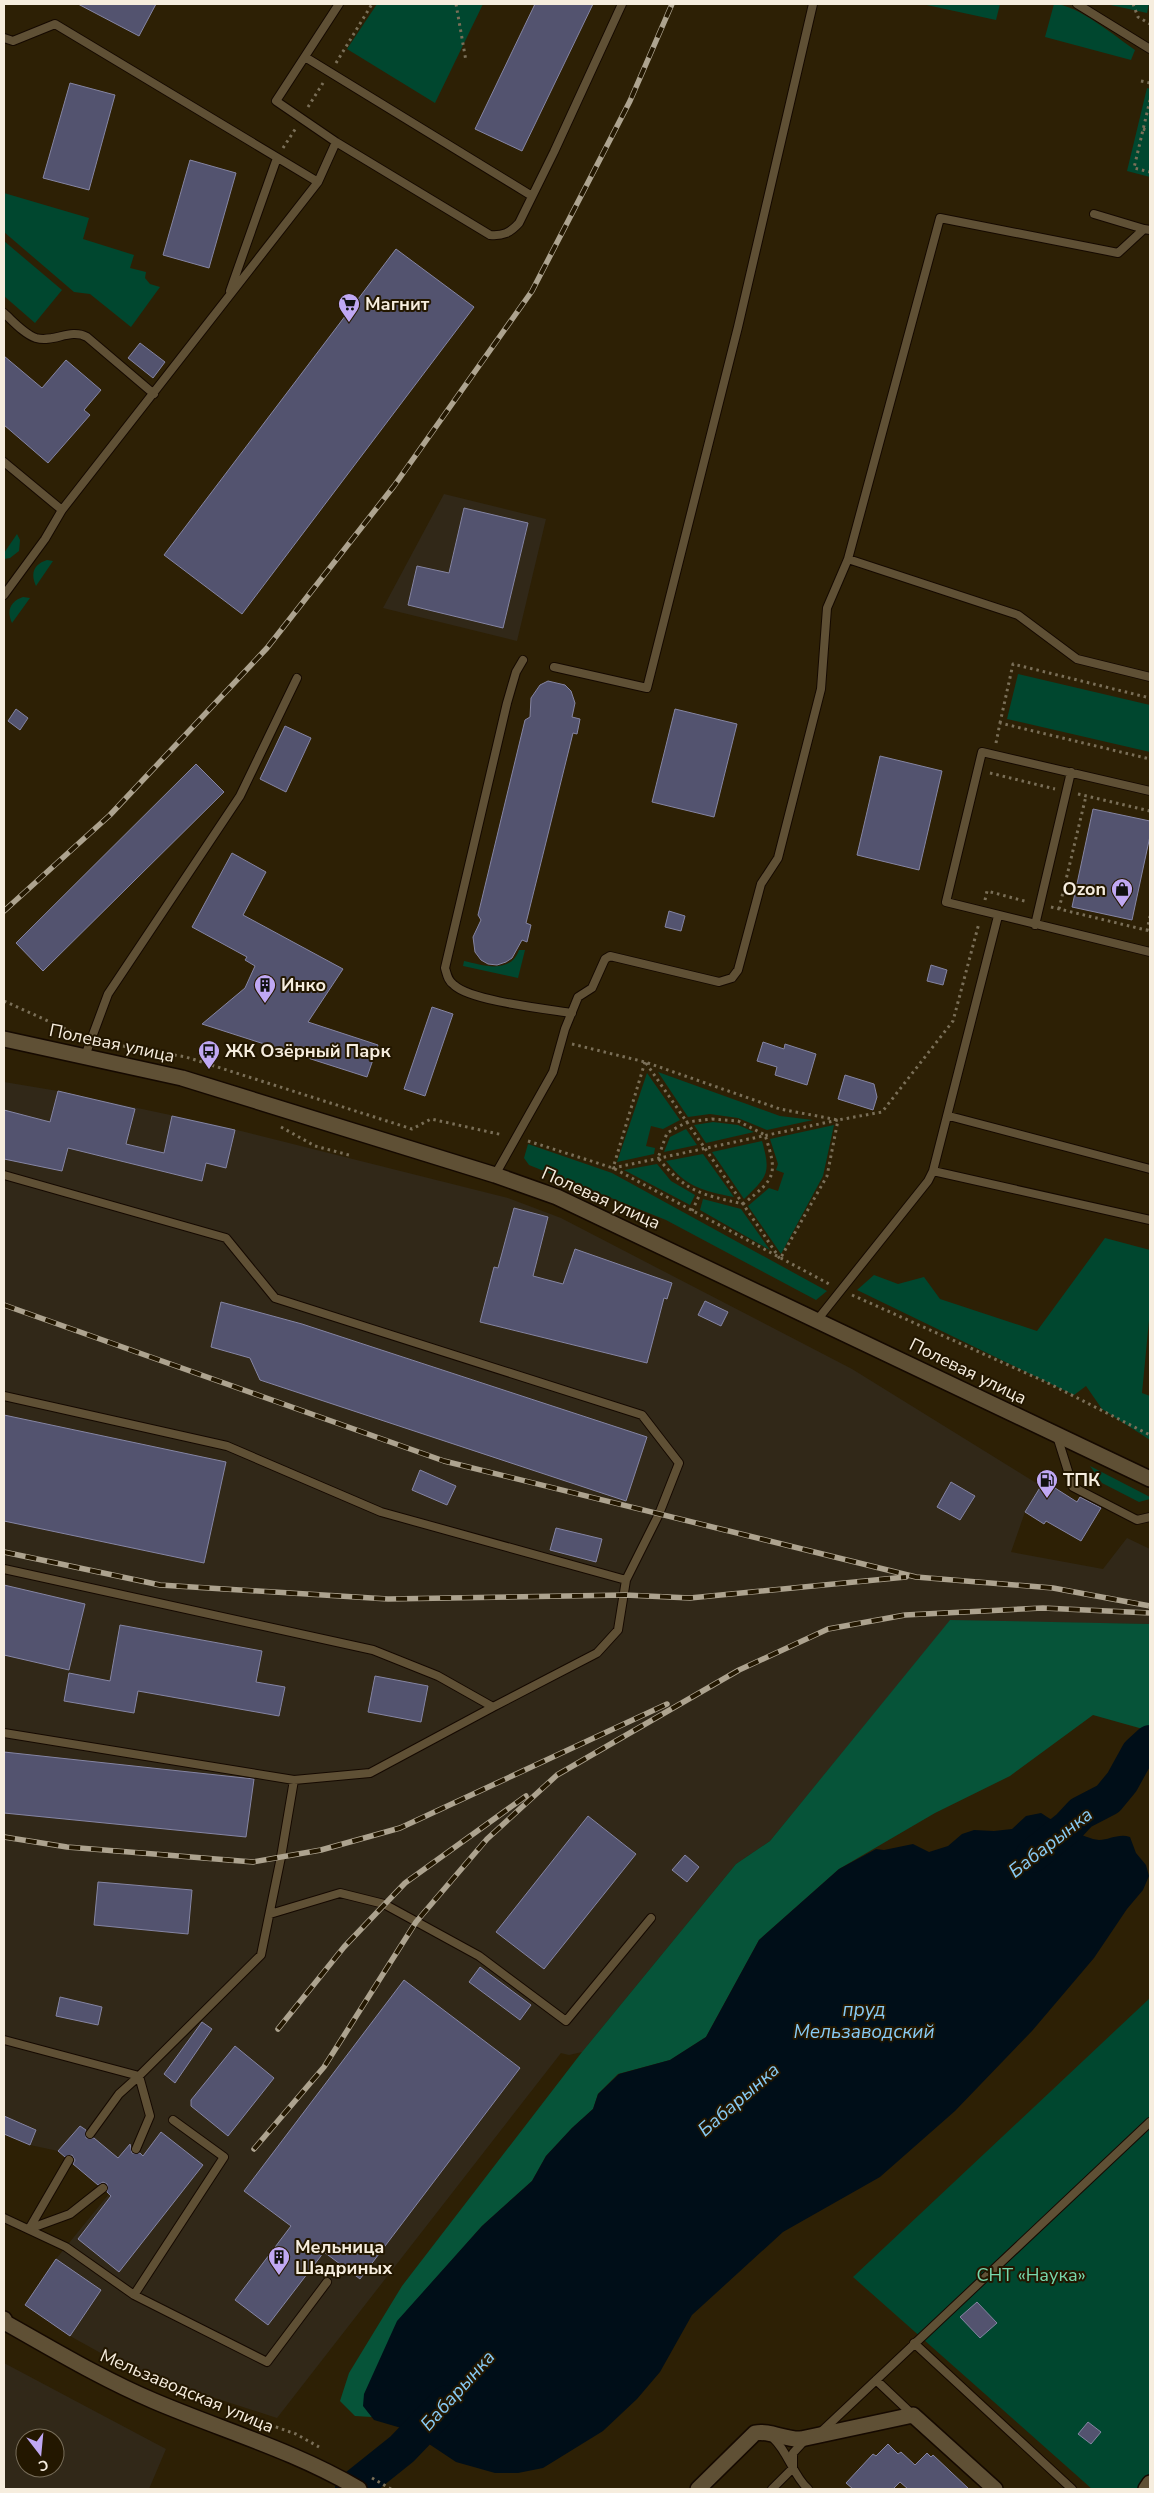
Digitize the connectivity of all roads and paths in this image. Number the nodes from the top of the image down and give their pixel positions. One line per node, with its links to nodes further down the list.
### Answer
1 (339, 4): 10 (lane)
2 (456, 4): 11 (path)
3 (622, 4): 21 (lane)
4 (813, 4): 32 (lane)
5 (1076, 4): 9 (lane)
6 (1133, 4): 7 (path)
7 (1150, 24)
8 (4, 38): 18 (lane)
9 (1150, 46)
10 (305, 57): 17 (lane); 21 (lane)
11 (466, 61)
12 (1141, 81): 13 (path)
13 (1150, 83)
14 (1150, 100): 15 (path)
15 (1143, 129): 16 (path); 19 (path)
16 (1150, 131)
17 (336, 142): 20 (lane); 21 (lane)
18 (277, 158): 20 (lane); 24 (lane)
19 (1150, 172)
20 (318, 182): 24 (lane)
21 (532, 196)
22 (1094, 214): 23 (lane)
23 (1147, 229): 29 (lane)
24 (228, 297): 26 (lane)
25 (4, 313): 26 (lane)
26 (154, 394): 28 (lane)
27 (4, 462): 28 (lane)
28 (62, 510): 30 (lane)
29 (848, 559): 33 (lane); 51 (lane)
30 (4, 595)
31 (523, 660): 51 (lane)
32 (554, 667)
33 (1150, 676)
34 (297, 678): 54 (lane)
35 (1150, 698): 36 (path)
36 (1000, 723): 37 (path); 38 (path)
37 (994, 755): 39 (lane); 40 (path); 45 (lane)
38 (1150, 759)
39 (1071, 772): 41 (lane); 43 (lane)
40 (990, 773)
41 (1150, 791)
42 (1086, 796): 44 (path)
43 (1040, 904): 44 (path); 45 (path); 48 (lane)
44 (1059, 909): 49 (path)
45 (982, 912): 46 (lane); 57 (path)
46 (998, 916): 48 (lane); 56 (lane)
47 (1150, 916): 49 (path)
48 (1035, 925): 50 (lane)
49 (1149, 931)
50 (1150, 952)
51 (572, 1013): 53 (lane)
52 (4, 1039): 54 (street, Полевая улица)
53 (562, 1042): 55 (path); 65 (lane)
54 (85, 1056): 65 (street, Полевая улица)
55 (645, 1062): 57 (path); 58 (path); 61 (path)
56 (949, 1116): 62 (lane); 63 (lane)
57 (838, 1120): 59 (path); 67 (path)
58 (687, 1122): 59 (path); 60 (path); 61 (path)
59 (765, 1135): 60 (path); 67 (path)
60 (704, 1148): 61 (path); 67 (path)
61 (658, 1158): 66 (path)
62 (1150, 1169)
63 (933, 1171): 69 (lane); 70 (lane)
64 (4, 1175): 76 (lane)
65 (495, 1175): 70 (street, Полевая улица)
66 (700, 1194): 67 (path); 68 (path)
67 (744, 1204)
68 (692, 1211)
69 (1150, 1220)
70 (818, 1320): 72 (street, Полевая улица)
71 (4, 1396): 76 (lane)
72 (1057, 1434): 73 (street, Полевая улица); 74 (lane)
73 (1150, 1479)
74 (1150, 1517)
75 (4, 1570): 77 (lane)
76 (626, 1580): 77 (lane)
77 (493, 1707): 79 (lane)
78 (4, 1733): 79 (lane)
79 (294, 1780): 80 (lane)
80 (270, 1914): 81 (lane); 83 (lane)
81 (651, 1918)
82 (4, 2040): 83 (lane)
83 (139, 2076): 86 (lane); 87 (lane)
84 (173, 2120): 93 (lane)
85 (1150, 2122): 95 (lane)
86 (90, 2134)
87 (136, 2149)
88 (69, 2160): 91 (lane)
89 (103, 2188): 91 (lane)
90 (4, 2218): 91 (lane)
91 (29, 2229): 93 (lane)
92 (327, 2282): 93 (lane)
93 (134, 2295)
94 (4, 2319): 104 (street, Мельзаводская улица)
95 (914, 2343): 96 (lane); 109 (lane)
96 (876, 2380): 98 (lane); 100 (lane)
97 (233, 2412): 101 (path)
98 (913, 2415): 100 (street); 108 (street)
99 (768, 2433): 100 (street); 102 (lane); 105 (street)
100 (814, 2436): 102 (lane)
101 (322, 2449)
102 (792, 2468): 106 (lane); 107 (lane)
103 (1150, 2483): 110 (street)
104 (359, 2489)
105 (698, 2489)
106 (772, 2489)
107 (808, 2489)
108 (994, 2489)
109 (1072, 2489)
110 (1146, 2489)

